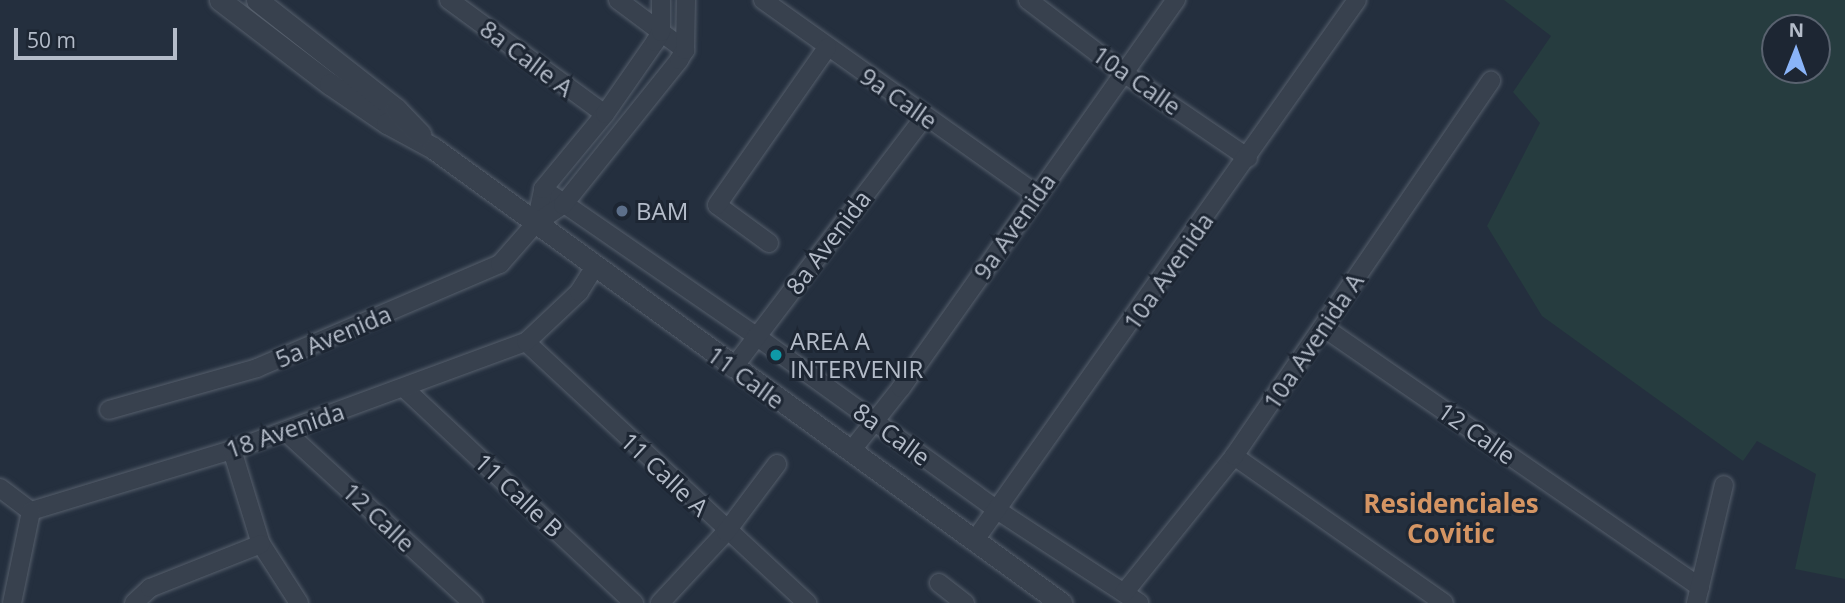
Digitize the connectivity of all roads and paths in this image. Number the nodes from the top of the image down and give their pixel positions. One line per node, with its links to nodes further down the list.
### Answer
1 (220, 0): 18 (street, 11 Calle)
2 (257, 0): 18 (street, 11 Calle)
3 (449, 0): 16 (street, 8a Calle A)
4 (618, 0): 11 (street)
5 (661, 0): 11 (street)
6 (686, 0): 13 (street)
7 (763, 0): 12 (street, 9a Calle)
8 (1028, 0): 14 (street, 10a Calle)
9 (1176, 0): 14 (street, 9a Avenida)
10 (1357, 0): 19 (street, 10a Avenida)
11 (661, 32): 13 (street); 16 (street, 5a Avenida)
12 (827, 48): 17 (street, 9a Calle); 24 (street)
13 (685, 50): 22 (street, 5a Avenida)
14 (1125, 74): 19 (street, 10a Calle); 21 (street, 9a Avenida)
15 (1491, 80): 26 (street, 10a Avenida A)
16 (605, 114): 20 (street, 5a Avenida)
17 (925, 116): 21 (street, 9a Calle); 27 (street, 8a Avenida)
18 (433, 148): 23 (street, 11 Calle)
19 (1248, 158): 40 (street, 10a Avenida)
20 (543, 190): 22 (street, 8a Calle); 23 (street, 5a Avenida)
21 (1036, 194): 32 (street, 9a Avenida)
22 (563, 205): 23 (street, 5a Avenida); 27 (street, 8a Calle)
23 (536, 223): 25 (street, 11 Calle); 31 (street, 5a Avenida)
24 (769, 243)
25 (595, 266): 28 (street, 18 Avenida); 29 (street, 11 Calle)
26 (1323, 327): 36 (street, 10a Avenida A); 46 (street, 12 Calle)
27 (756, 336): 29 (street, 8a Avenida); 32 (street, 8a Calle)
28 (526, 342): 30 (street, 18 Avenida); 42 (street, 11 Calle A)
29 (733, 368): 35 (street, 11 Calle)
30 (404, 388): 33 (street, 18 Avenida); 52 (street, 11 Calle B)
31 (109, 410)
32 (874, 421): 35 (street, 9a Avenida); 40 (street, 8a Calle)
33 (285, 431): 34 (street, 18 Avenida); 51 (street, 12 Calle)
34 (232, 450): 41 (street, 18 Avenida); 44 (street)
35 (851, 451): 43 (street, 11 Calle)
36 (1234, 456): 47 (street, 10a Avenida A); 57 (street)
37 (777, 464): 42 (street)
38 (1724, 485): 46 (street)
39 (0, 488): 41 (street)
40 (998, 510): 43 (street, 10a Avenida); 47 (street, 8a Calle)
41 (31, 511): 48 (street)
42 (726, 531): 53 (street); 54 (street, 11 Calle A)
43 (975, 540): 56 (street, 11 Calle)
44 (261, 544): 49 (street); 50 (street)
45 (939, 583): 55 (street)
46 (1698, 595)
47 (1132, 598)
48 (12, 603)
49 (134, 603)
50 (299, 603)
51 (473, 603)
52 (635, 603)
53 (660, 603)
54 (807, 603)
55 (965, 603)
56 (1061, 603)
57 (1444, 603)

